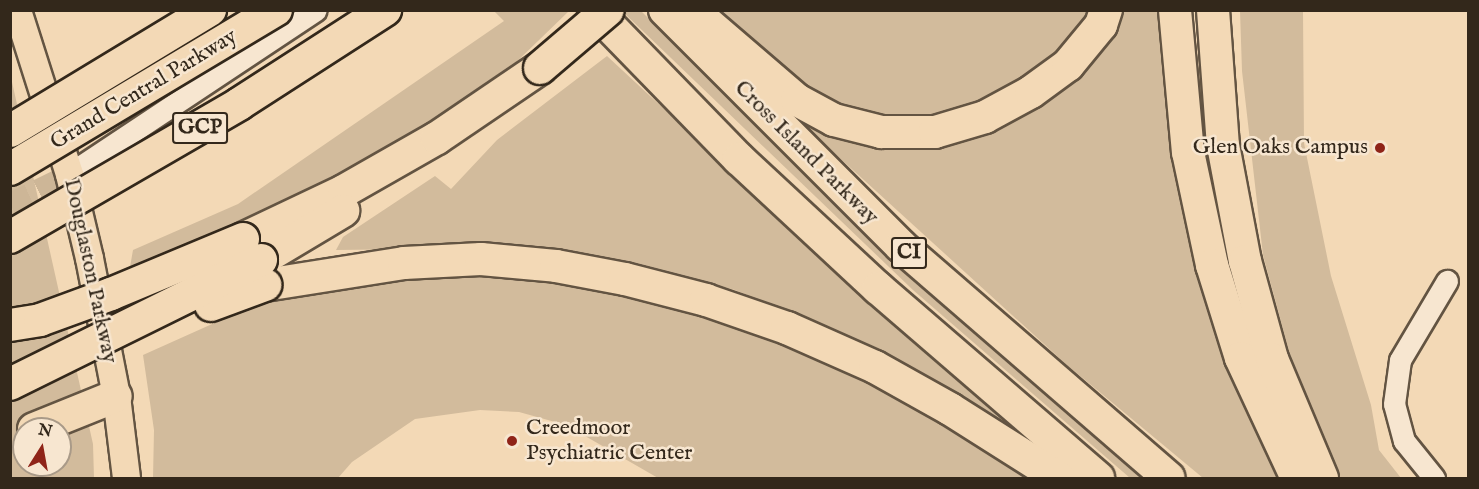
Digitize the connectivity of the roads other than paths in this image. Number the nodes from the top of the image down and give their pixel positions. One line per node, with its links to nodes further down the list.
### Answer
1 (17, 10): 15 (main road, Douglaston Parkway)
2 (210, 10): 13 (highway, bridge)
3 (276, 10): 14 (highway, Grand Central Parkway / GCP, bridge)
4 (316, 10): 15 (lane)
5 (385, 10): 16 (highway, GCP, bridge)
6 (594, 10): 25 (highway, Cross Island Parkway / CI)
7 (608, 10): 17 (highway, bridge)
8 (665, 10): 26 (highway, Cross Island Parkway / CI)
9 (692, 10): 10 (highway)
10 (1106, 10)
11 (1175, 10): 27 (highway)
12 (1213, 10): 28 (highway)
13 (10, 131)
14 (10, 169)
15 (69, 174): 21 (main road, Douglaston Parkway)
16 (10, 237)
17 (256, 262): 19 (highway, bridge); 20 (highway, bridge); 24 (highway)
18 (1447, 281): 29 (lane)
19 (10, 325)
20 (10, 386)
21 (116, 396): 22 (highway); 23 (main road, Douglaston Parkway)
22 (64, 417)
23 (126, 478)
24 (1059, 478)
25 (1098, 478)
26 (1169, 478)
27 (1298, 478)
28 (1322, 478)
29 (1434, 478)

